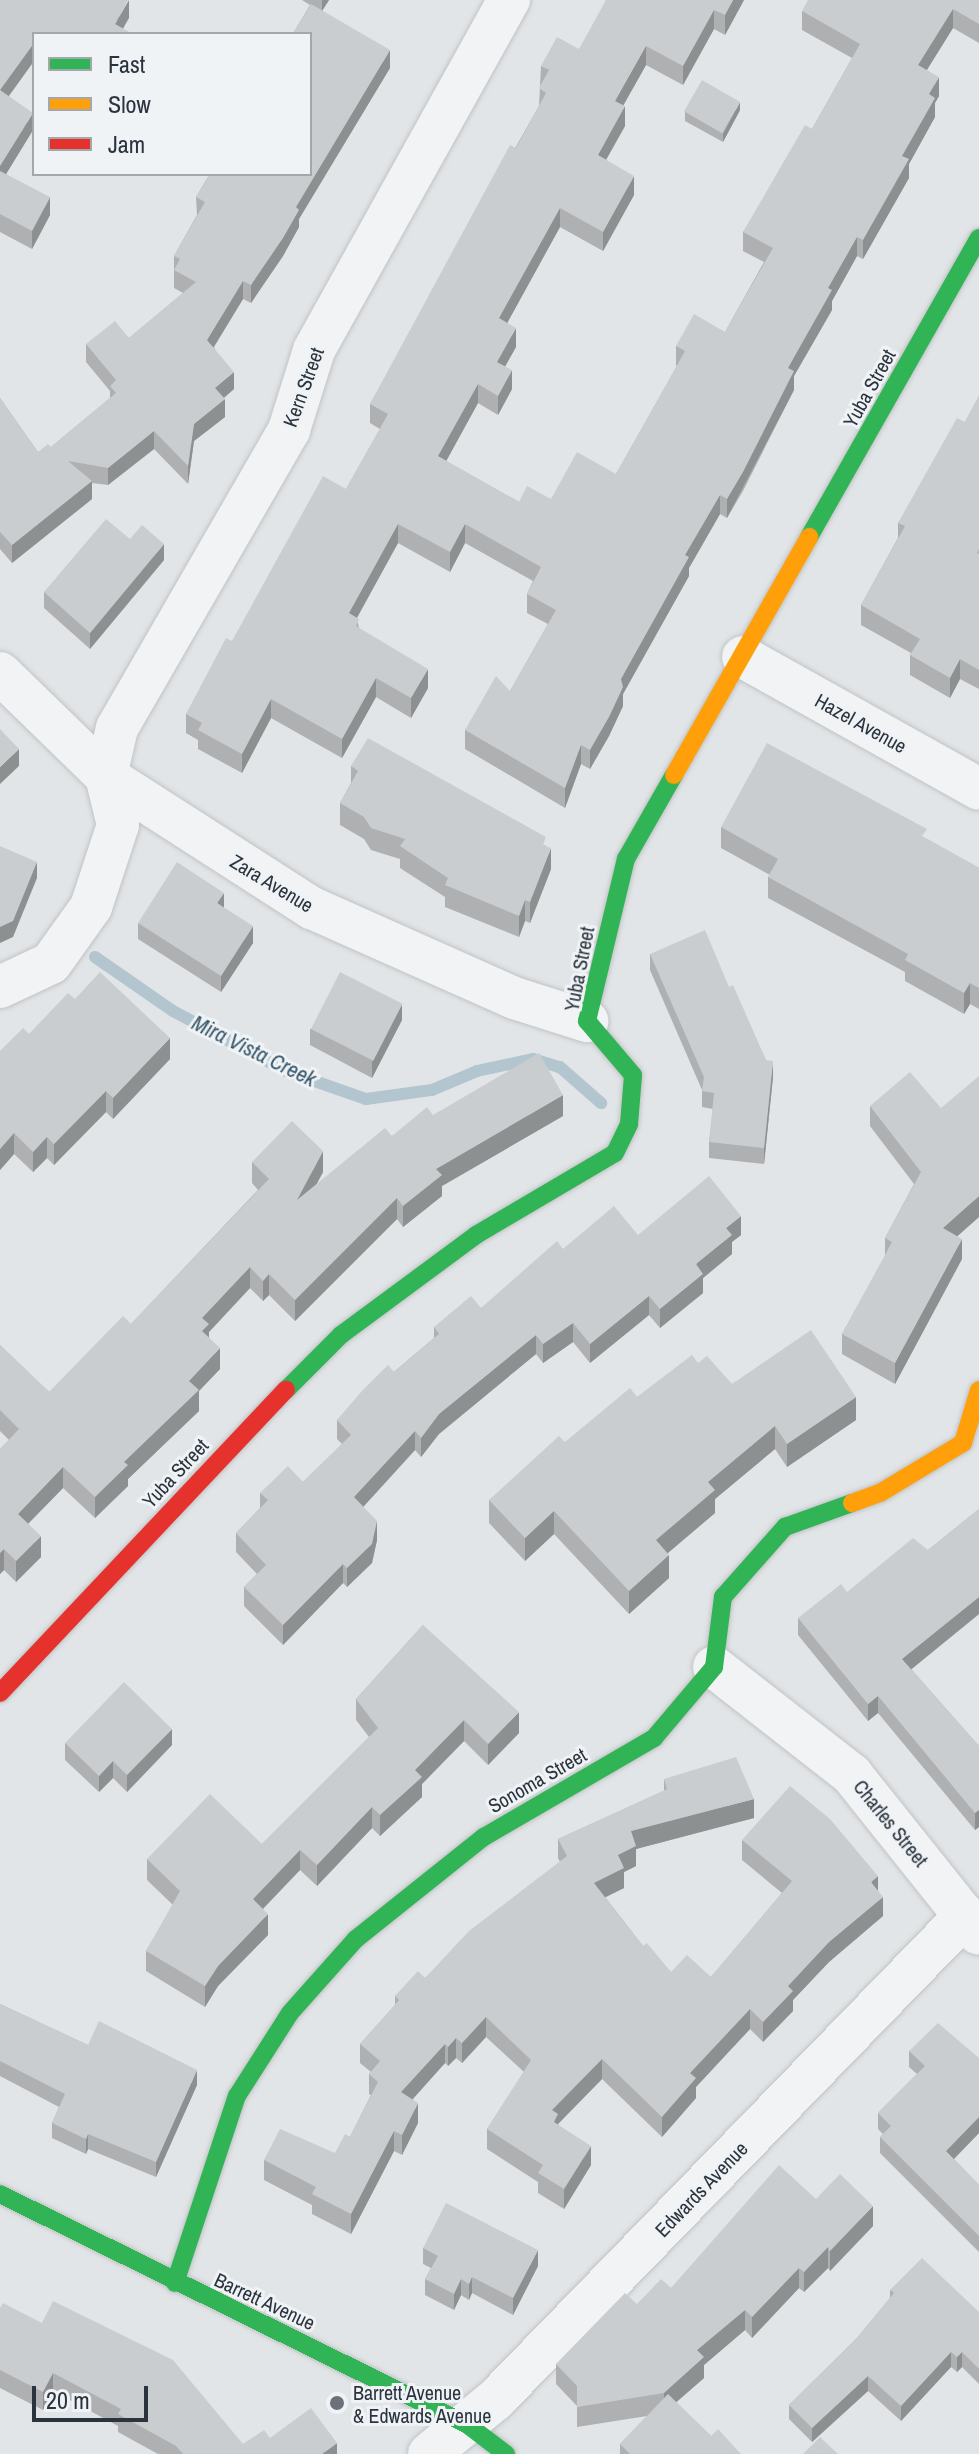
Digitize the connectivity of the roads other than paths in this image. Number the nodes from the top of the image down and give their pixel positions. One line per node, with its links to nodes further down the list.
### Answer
1 (509, 0): 5 (street, Kern Street)
2 (979, 238): 3 (street, Yuba Street)
3 (743, 657): 6 (street, Hazel Avenue); 8 (street, Yuba Street)
4 (0, 673): 5 (street, Zara Avenue)
5 (106, 776): 7 (street); 8 (street, Zara Avenue)
6 (979, 789)
7 (0, 987)
8 (587, 1021): 11 (street, Yuba Street)
9 (979, 1390): 10 (street)
10 (714, 1667): 12 (street, Charles Street); 14 (street, Sonoma Street)
11 (0, 1693)
12 (972, 1925): 15 (street, Edwards Avenue)
13 (0, 2194): 14 (street, Barrett Avenue)
14 (175, 2283): 15 (street, Barrett Avenue)
15 (468, 2425): 16 (street, Edwards Avenue); 17 (street, Barrett Avenue)
16 (429, 2454)
17 (506, 2454)

